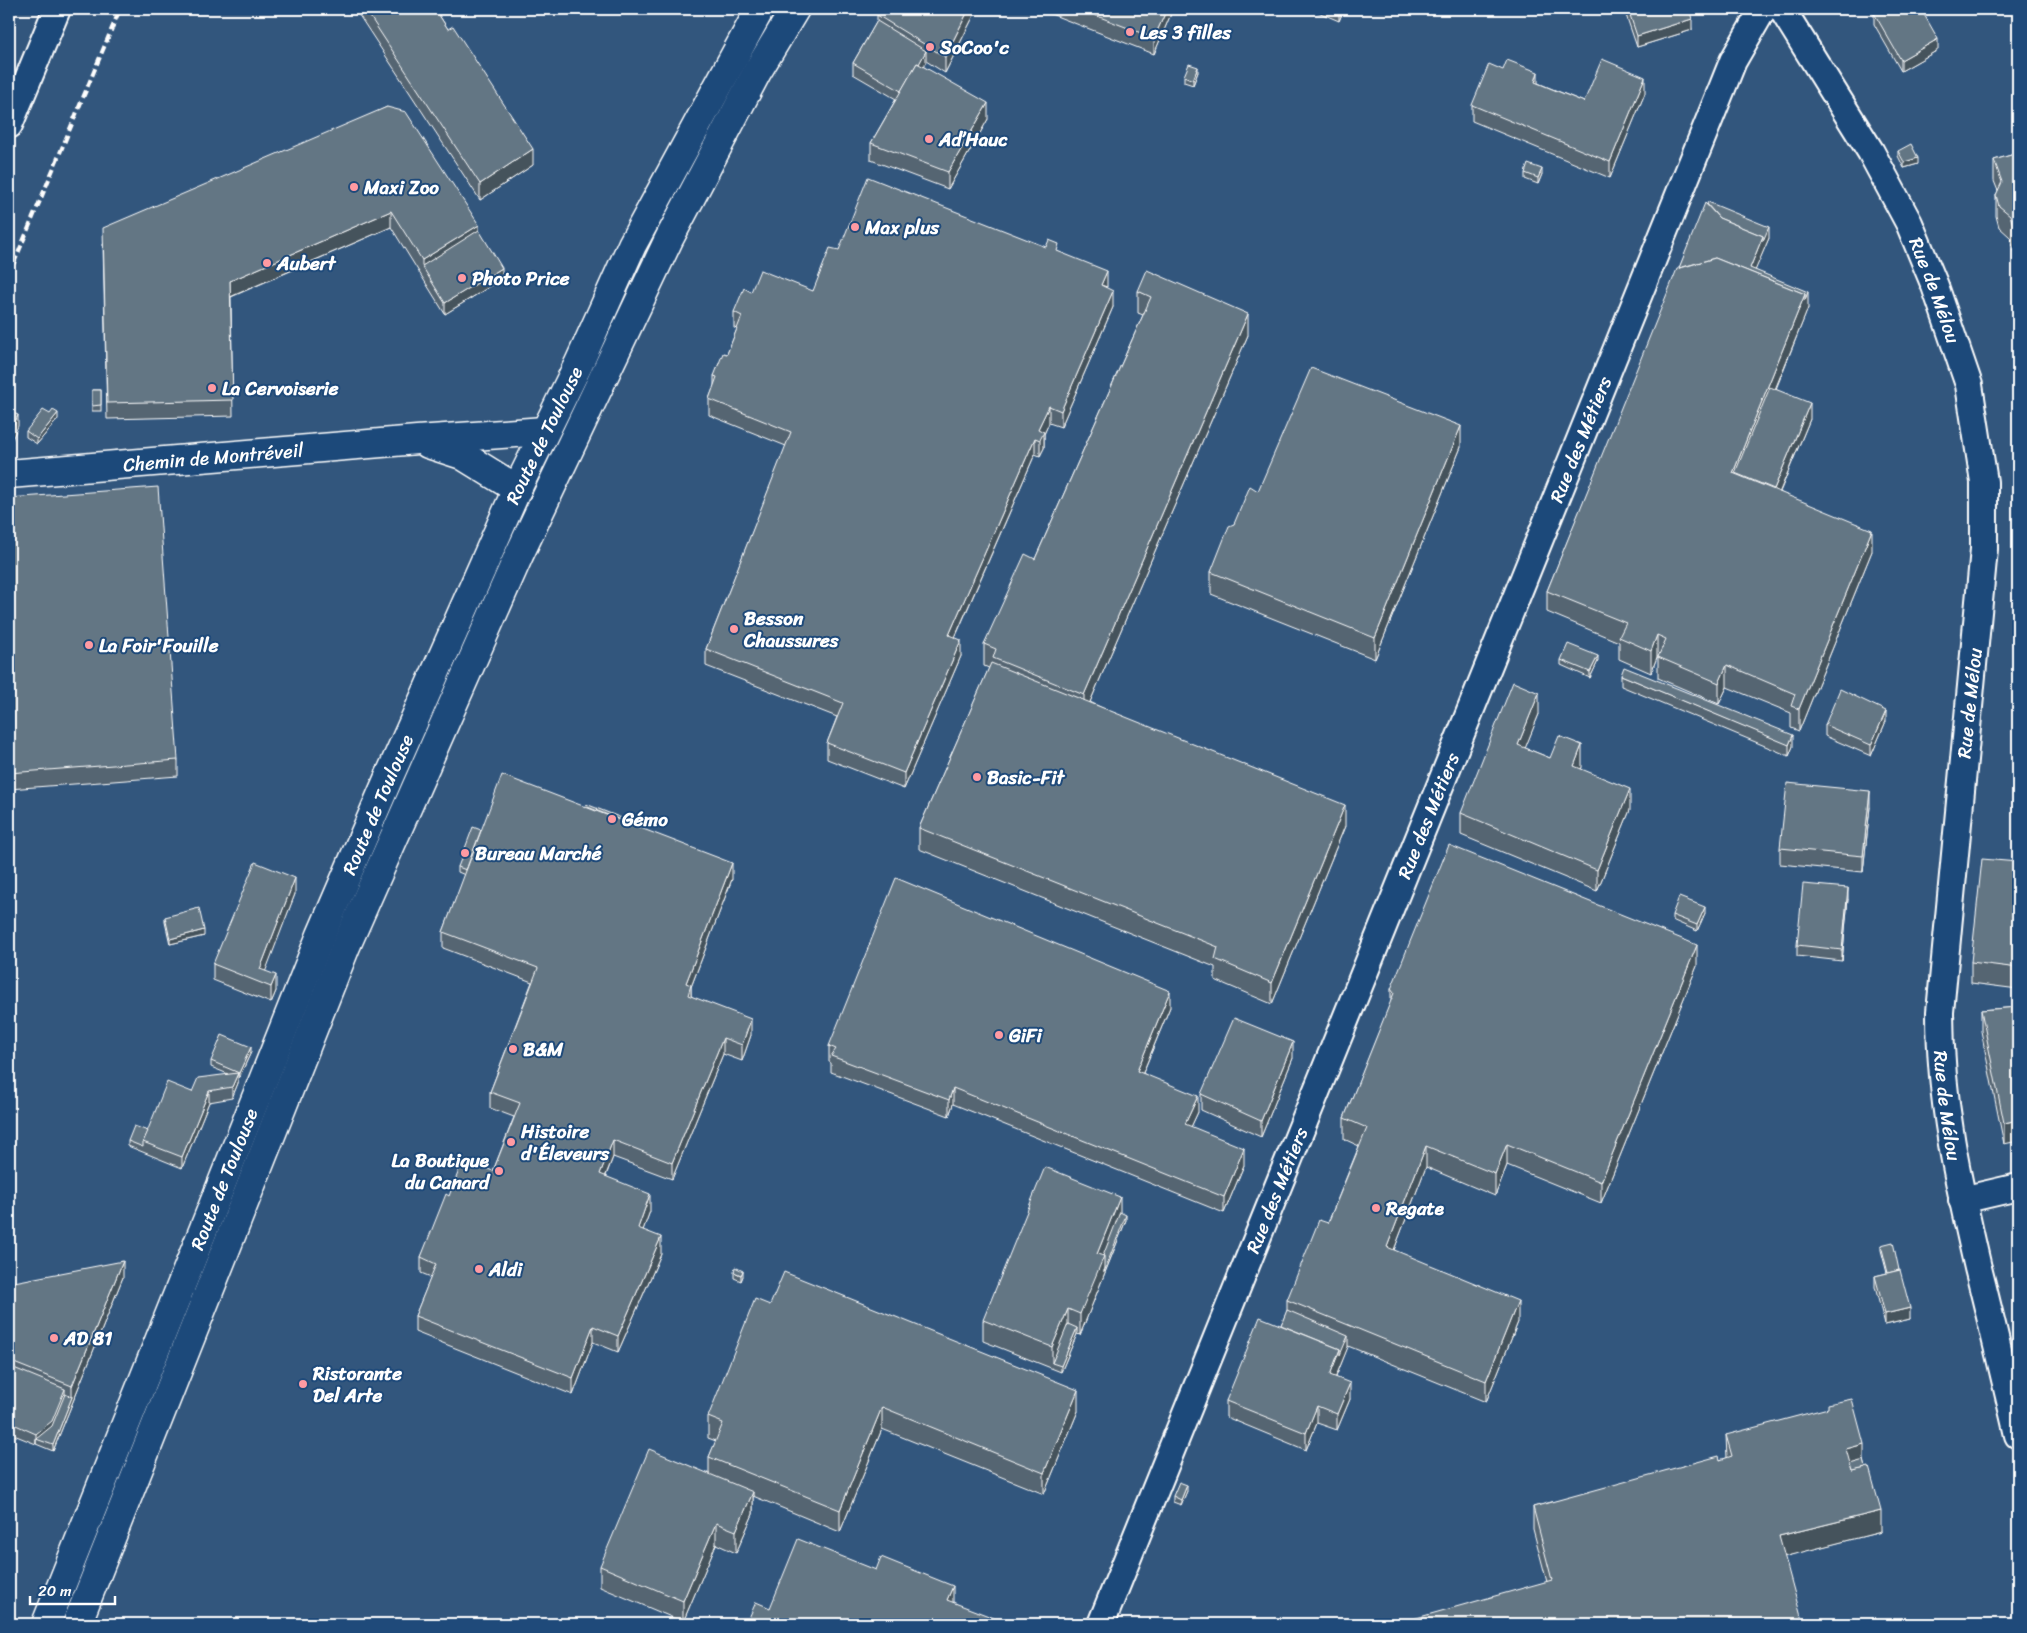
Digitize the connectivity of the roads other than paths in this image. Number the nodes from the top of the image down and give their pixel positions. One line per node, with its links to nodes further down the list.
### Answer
1 (57, 9): 6 (street)
2 (760, 9): 7 (main road, Route de Toulouse)
3 (794, 9): 15 (main road)
4 (1762, 9): 16 (street, Rue des Métiers)
5 (1782, 9): 12 (street, Rue de Mélou)
6 (9, 126)
7 (544, 431): 8 (main road, Chemin de Montréveil); 10 (main road, Route de Toulouse)
8 (417, 440): 9 (main road, Chemin de Montréveil); 10 (main road, Chemin de Montréveil)
9 (9, 474)
10 (517, 489): 14 (main road, Route de Toulouse)
11 (2018, 1187): 12 (street)
12 (1962, 1200): 13 (street, Rue de Mélou)
13 (2018, 1434)
14 (46, 1624)
15 (77, 1624)
16 (1101, 1624)

